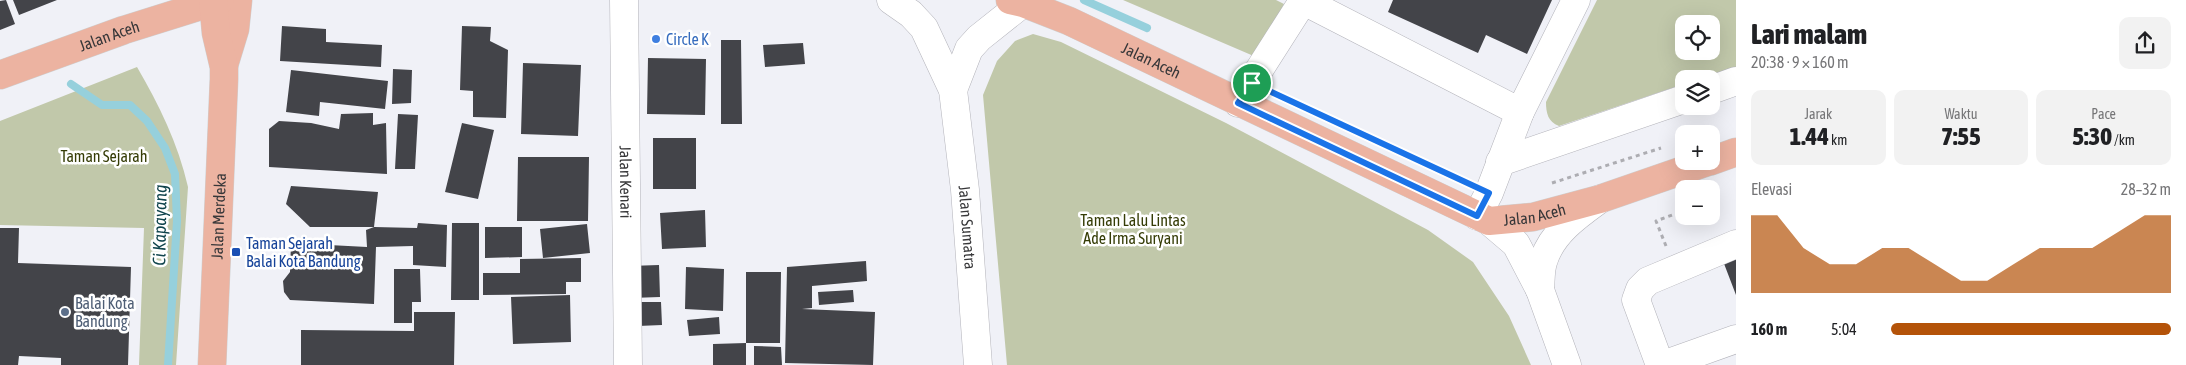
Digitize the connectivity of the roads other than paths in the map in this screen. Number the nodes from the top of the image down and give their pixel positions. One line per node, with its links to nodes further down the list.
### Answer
1 (221, 0): 7 (main road, Jalan Aceh); 23 (main road, Jalan Merdeka)
2 (624, 0): 24 (street, Jalan Kenari)
3 (891, 0): 10 (street, Jalan Sumatra)
4 (1302, 0): 12 (street); 13 (street)
5 (1576, 0): 13 (street)
6 (1017, 1): 10 (street, Jalan Sumatra); 12 (main road, Jalan Aceh)
7 (0, 76)
8 (1736, 81): 9 (street)
9 (1720, 87)
10 (953, 90): 25 (street, Jalan Sumatra)
11 (1675, 102): 16 (street)
12 (1238, 103): 19 (main road, Jalan Aceh)
13 (1520, 112): 16 (street)
14 (1736, 152): 15 (main road, Jalan Aceh)
15 (1720, 158)
16 (1500, 162): 19 (street)
17 (1685, 170): 18 (main road, Jalan Aceh)
18 (1600, 199): 19 (main road, Jalan Aceh); 21 (street)
19 (1483, 219): 21 (street)
20 (1736, 244): 27 (street)
21 (1540, 290): 26 (street)
22 (1736, 339): 27 (street)
23 (212, 365)
24 (628, 365)
25 (978, 365)
26 (1567, 365)
27 (1661, 365)

